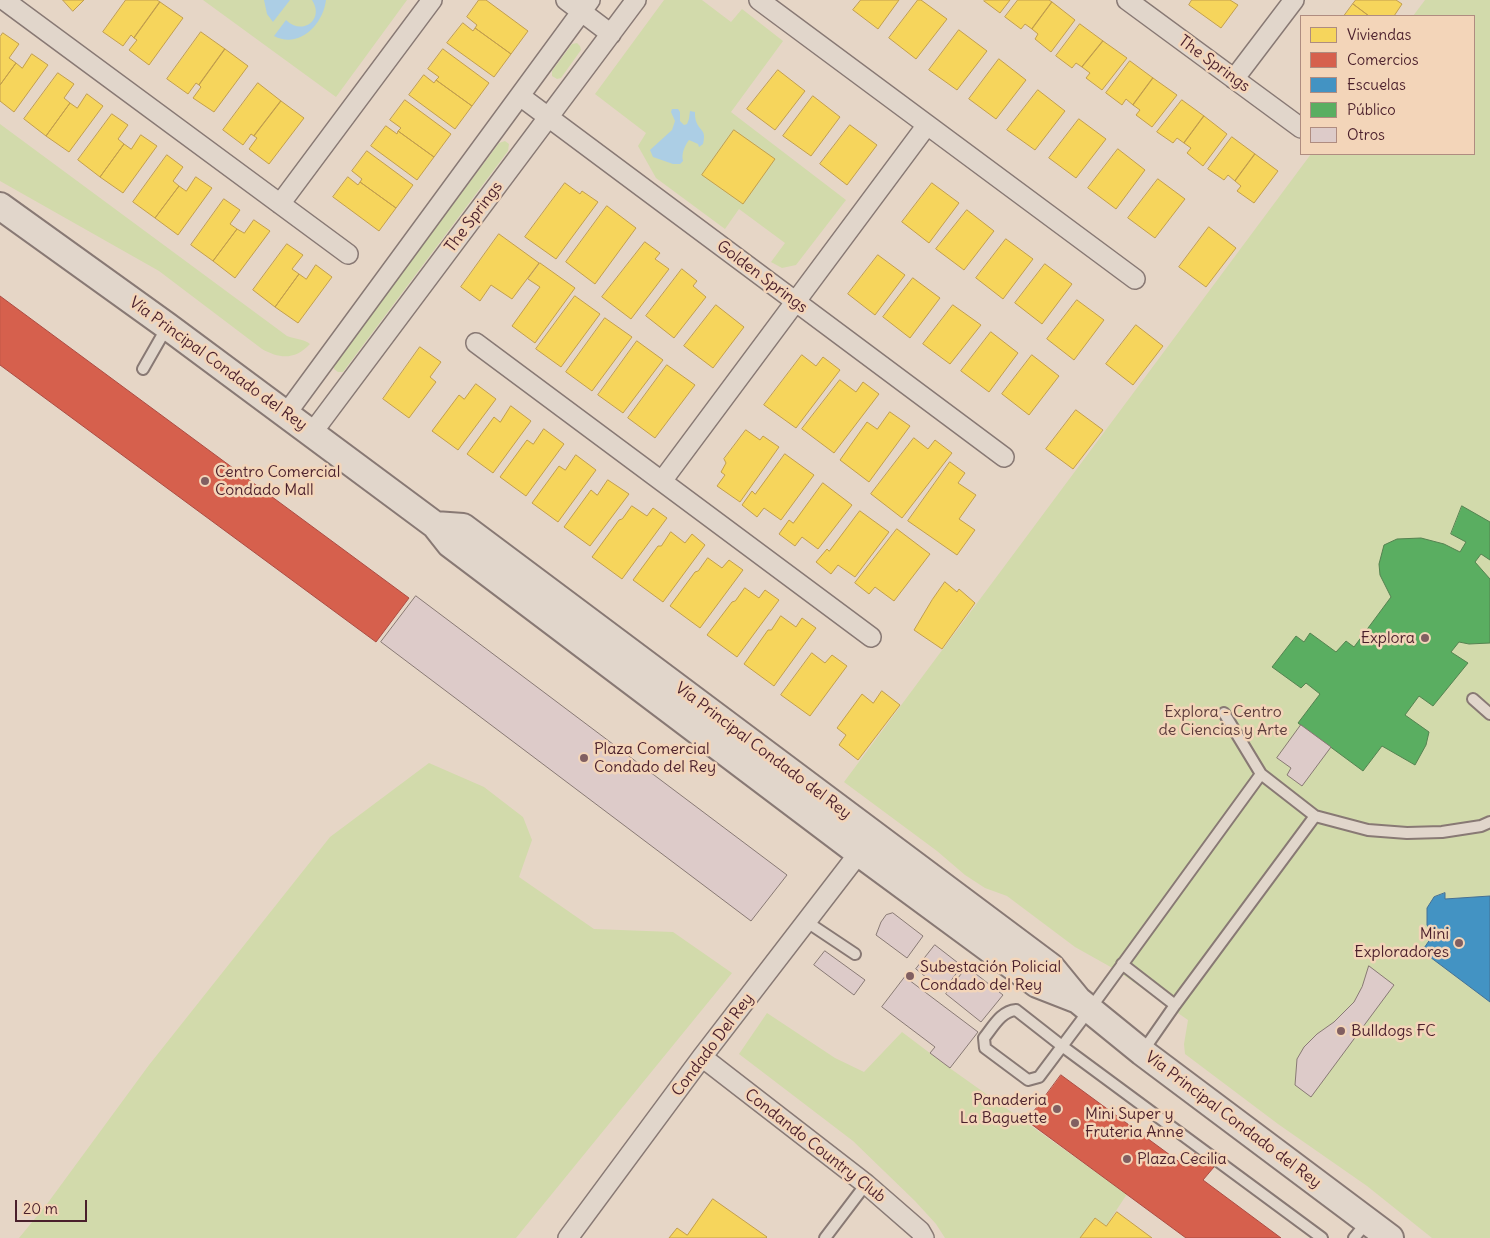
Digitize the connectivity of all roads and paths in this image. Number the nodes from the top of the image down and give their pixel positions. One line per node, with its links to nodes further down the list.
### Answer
1 (4, 0): 15 (street)
2 (432, 0): 15 (street)
3 (566, 0): 8 (street)
4 (636, 0): 9 (street, The Springs)
5 (759, 0): 13 (street)
6 (1127, 0): 10 (street, The Springs)
7 (1294, 0): 10 (street)
8 (586, 6): 9 (street); 11 (street)
9 (611, 34): 12 (street, The Springs)
10 (1234, 79): 14 (street, The Springs)
11 (520, 96): 12 (street, Golden Springs); 23 (street)
12 (548, 117): 19 (street, Golden Springs); 24 (street, The Springs)
13 (927, 125): 18 (street); 19 (street)
14 (1300, 127)
15 (280, 204): 17 (street)
16 (0, 206): 20 (street, Vía Principal Condado del Rey)
17 (348, 254)
18 (1134, 279)
19 (795, 302): 25 (street, Golden Springs); 26 (street)
20 (167, 326): 22 (lane); 23 (street, Vía Principal Condado del Rey)
21 (476, 343): 26 (street)
22 (143, 369)
23 (286, 414): 24 (street, Vía Principal Condado del Rey)
24 (312, 434): 27 (street, Vía Principal Condado del Rey)
25 (1004, 457)
26 (662, 481): 28 (street)
27 (435, 525): 35 (street, Vía Principal Condado del Rey); 37 (street, Vía Principal Condado del Rey)
28 (871, 637)
29 (1473, 699): 31 (lane)
30 (1224, 713): 32 (lane)
31 (1490, 714)
32 (1261, 774): 33 (lane); 40 (lane)
33 (1315, 816): 34 (lane); 42 (lane)
34 (1490, 822)
35 (859, 823): 36 (street, Vía Principal Condado del Rey); 37 (street)
36 (892, 848): 37 (street); 41 (street, Vía Principal Condado del Rey)
37 (860, 853): 38 (street, Condado Del Rey); 41 (street, Vía Principal Condado del Rey)
38 (808, 922): 39 (lane); 45 (street, Condado Del Rey)
39 (855, 954)
40 (1122, 964): 41 (lane); 42 (lane)
41 (1084, 1004): 43 (lane); 44 (street, Vía Principal Condado del Rey)
42 (1175, 1005): 44 (lane)
43 (1062, 1046): 43 (lane); 51 (lane)
44 (1142, 1052): 47 (street, Vía Principal Condado del Rey)
45 (702, 1058): 46 (street, Condando Country Club); 48 (street, Condado Del Rey)
46 (866, 1184): 49 (lane); 50 (street, Condando Country Club)
47 (1361, 1230): 52 (street, Vía Principal Condado del Rey)
48 (568, 1238)
49 (825, 1238)
50 (924, 1238)
51 (1322, 1238)
52 (1390, 1238)

